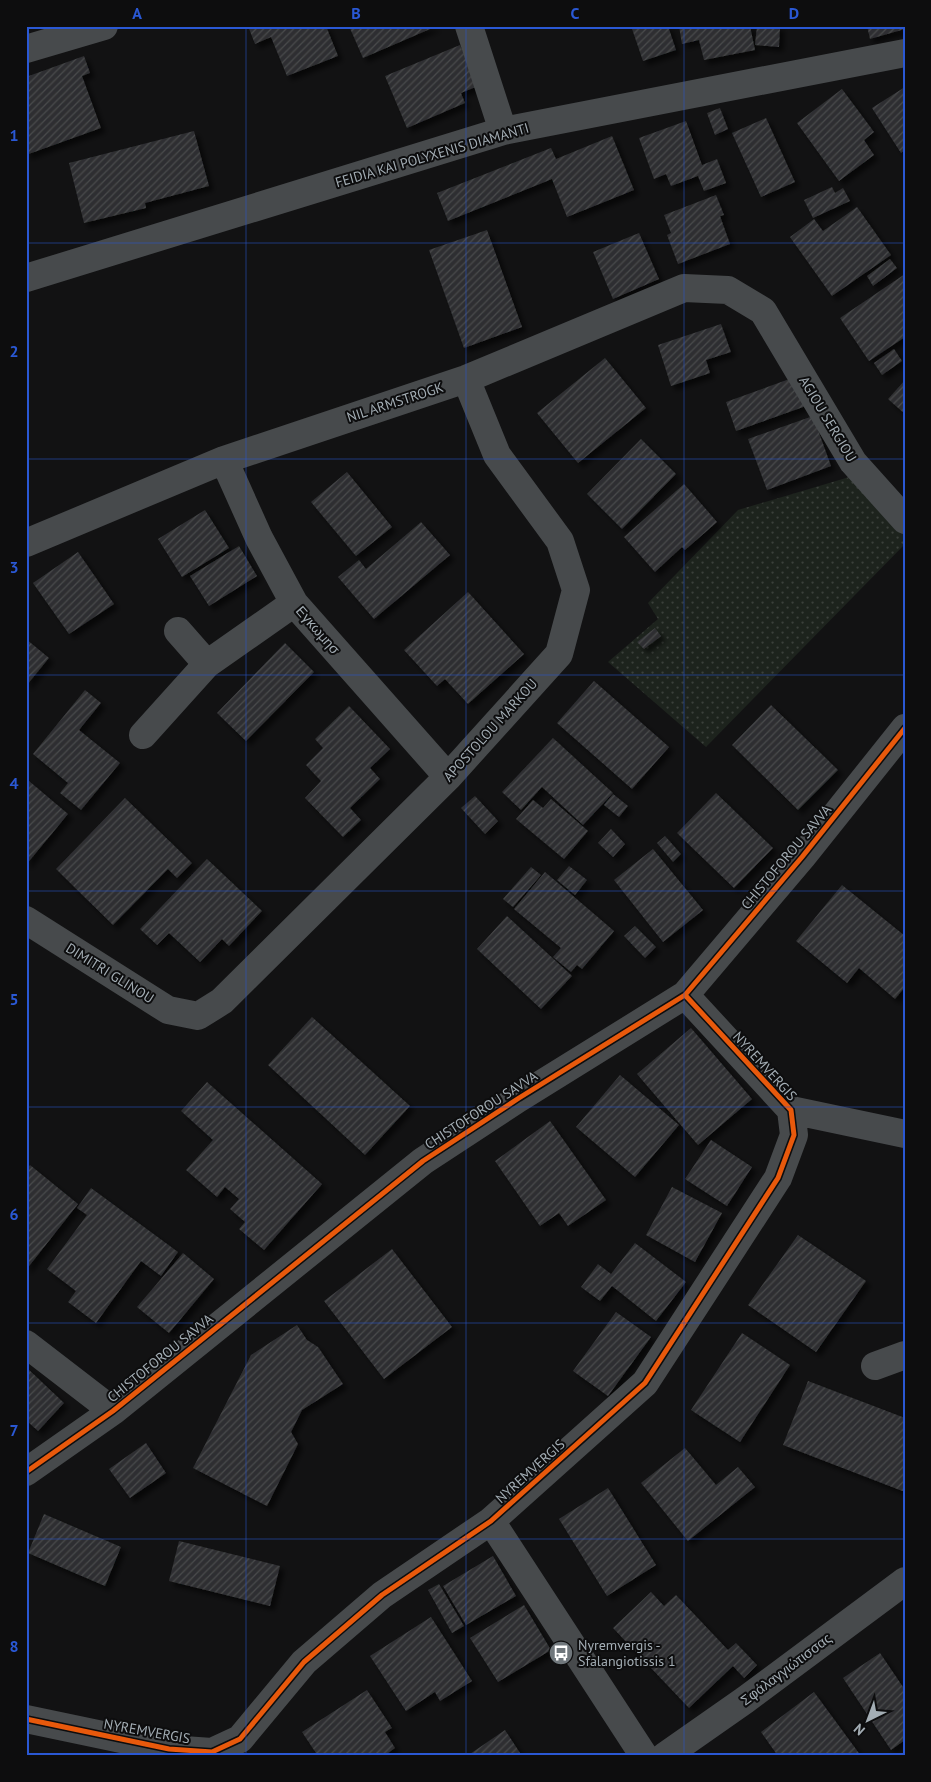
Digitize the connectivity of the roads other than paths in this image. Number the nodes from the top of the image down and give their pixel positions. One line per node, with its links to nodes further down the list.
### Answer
1 (104, 26): 3 (street)
2 (469, 26): 5 (street)
3 (26, 49)
4 (905, 53): 5 (street, FEIDIA KAI POLYXENIS DIAMANTI)
5 (503, 131): 6 (street, FEIDIA KAI POLYXENIS DIAMANTI)
6 (26, 278)
7 (763, 310): 8 (street, NIL ARMSTROGK); 10 (street, AGIOU SERGIOU)
8 (466, 379): 9 (street, NIL ARMSTROGK); 17 (street, APOSTOLOU MARKOU)
9 (224, 460): 11 (street, NIL ARMSTROGK); 12 (street, Εγκωμησ)
10 (905, 520)
11 (26, 542)
12 (294, 603): 14 (street); 17 (street, Εγκωμησ)
13 (178, 631): 14 (street)
14 (207, 664): 16 (street)
15 (905, 728): 19 (street, CHISTOFOROU SAVVA)
16 (143, 735)
17 (448, 778): 20 (street, APOSTOLOU MARKOU)
18 (26, 920): 20 (street, DIMITRI GLINOU)
19 (685, 995): 21 (street, NYREMVERGIS); 26 (street, CHISTOFOROU SAVVA)
20 (198, 1016)
21 (791, 1110): 22 (street, NYREMVERGIS); 28 (street, NYREMVERGIS)
22 (905, 1134)
23 (26, 1344): 26 (street)
24 (905, 1354): 25 (street)
25 (875, 1366)
26 (113, 1411): 27 (street, CHISTOFOROU SAVVA)
27 (26, 1472)
28 (491, 1521): 30 (street, NYREMVERGIS); 31 (street, NYREMVERGIS)
29 (903, 1586): 32 (street, Σφάλαγγιώτισσας)
30 (26, 1719)
31 (644, 1756)
32 (665, 1756)

